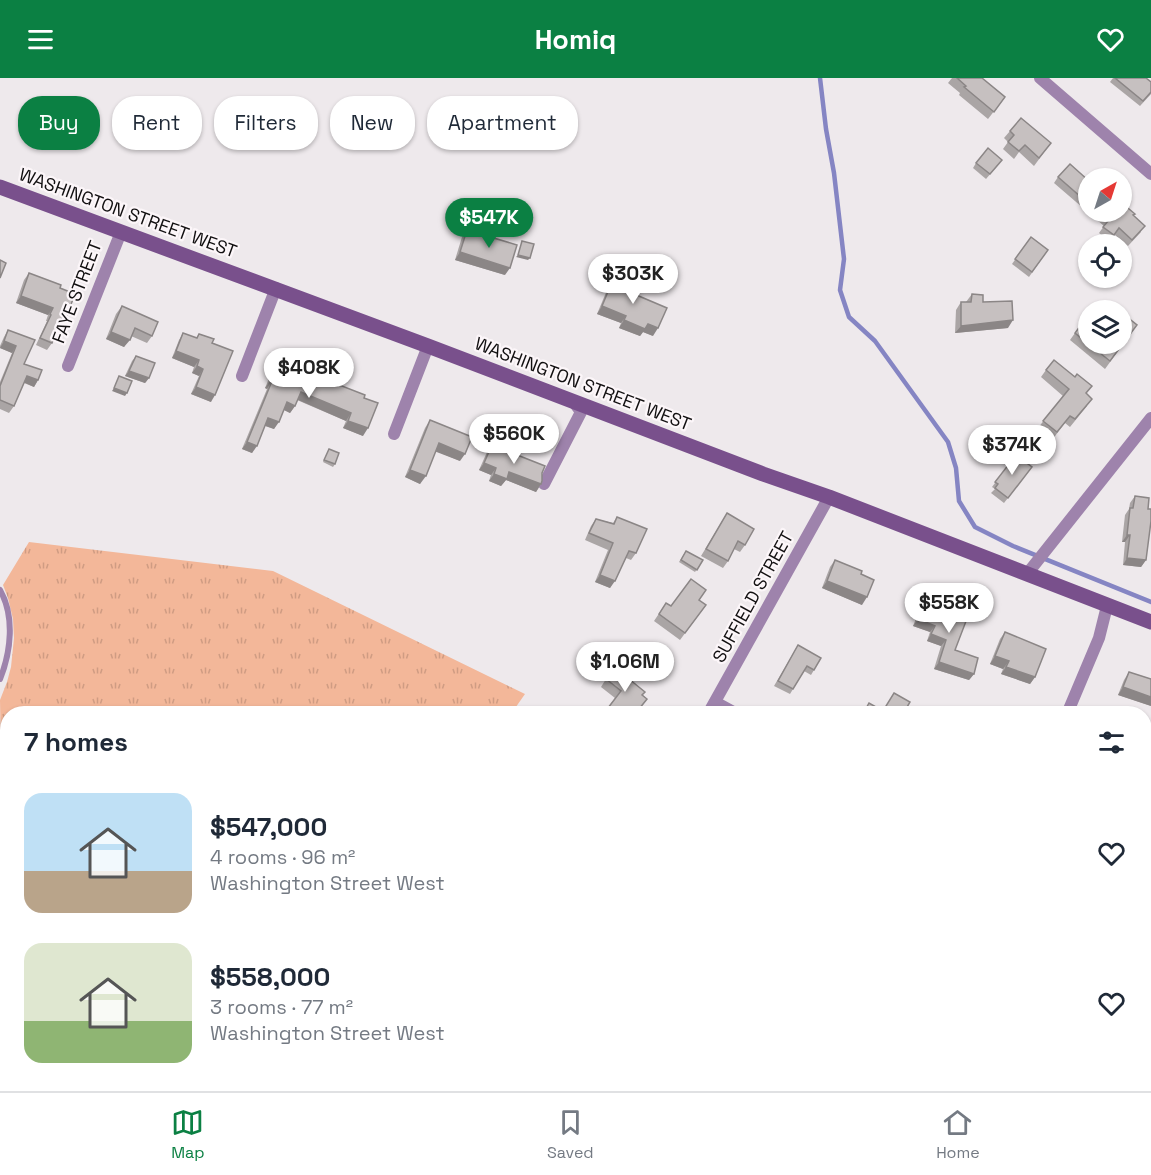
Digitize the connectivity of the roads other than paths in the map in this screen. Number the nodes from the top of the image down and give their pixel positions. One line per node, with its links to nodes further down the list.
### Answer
1 (1040, 78): 2 (street)
2 (1151, 174)
3 (0, 187): 4 (street, WASHINGTON STREET WEST)
4 (121, 232): 5 (street, WASHINGTON STREET WEST); 7 (street, FAYE STREET)
5 (276, 288): 6 (street, WASHINGTON STREET WEST); 8 (street)
6 (428, 346): 9 (street, WASHINGTON STREET WEST); 11 (street)
7 (68, 366)
8 (242, 376)
9 (573, 401): 12 (street); 13 (street, WASHINGTON STREET WEST)
10 (1151, 418): 14 (street)
11 (394, 434)
12 (543, 483)
13 (829, 497): 14 (street, WASHINGTON STREET WEST); 19 (street, SUFFIELD STREET)
14 (1027, 574): 16 (street, WASHINGTON STREET WEST)
15 (0, 590): 18 (lane)
16 (1107, 606): 17 (street, WASHINGTON STREET WEST); 22 (street)
17 (1151, 622)
18 (0, 679)
19 (715, 702): 20 (street, SUFFIELD STREET); 21 (street)
20 (713, 706)
21 (722, 706)
22 (1070, 706)

